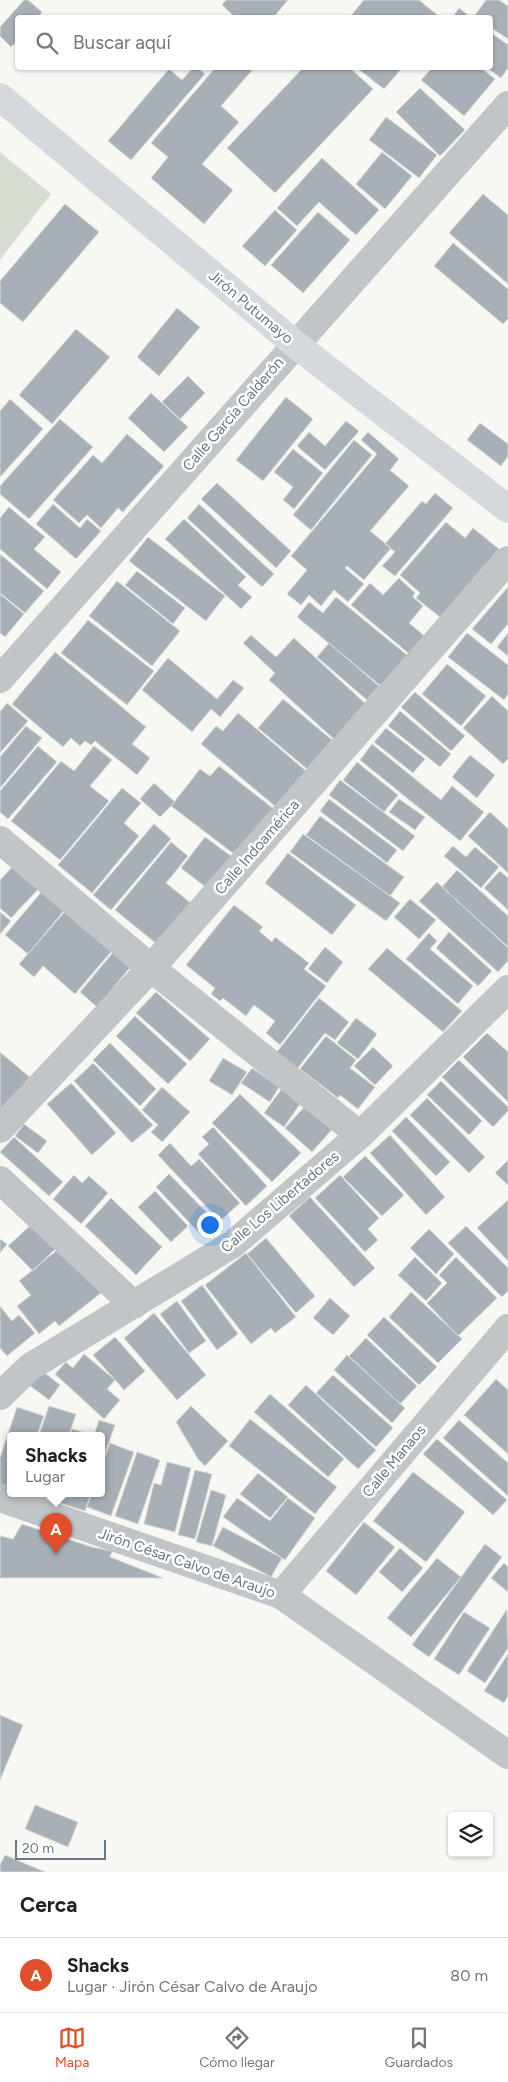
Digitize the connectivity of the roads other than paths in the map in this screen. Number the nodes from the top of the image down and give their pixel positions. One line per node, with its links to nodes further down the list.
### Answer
1 (0, 96): 3 (street, Jirón Putumayo)
2 (508, 105): 3 (street, Calle García Calderón)
3 (295, 344): 4 (street, Jirón Putumayo); 6 (street, Calle García Calderón)
4 (508, 509)
5 (508, 560): 8 (street, Calle Indoamérica)
6 (0, 679)
7 (0, 840): 8 (street)
8 (151, 968): 10 (street, Calle Indoamérica); 11 (street)
9 (508, 989): 11 (street, Calle Los Libertadores)
10 (0, 1129)
11 (360, 1135): 13 (street, Calle Los Libertadores)
12 (0, 1180): 13 (street)
13 (134, 1305): 15 (street, Calle Los Libertadores)
14 (508, 1328): 17 (street, Calle Manaos)
15 (0, 1396)
16 (0, 1498): 17 (street, Jirón César Calvo de Araujo)
17 (280, 1595): 18 (street, Jirón César Calvo de Araujo)
18 (508, 1755)

